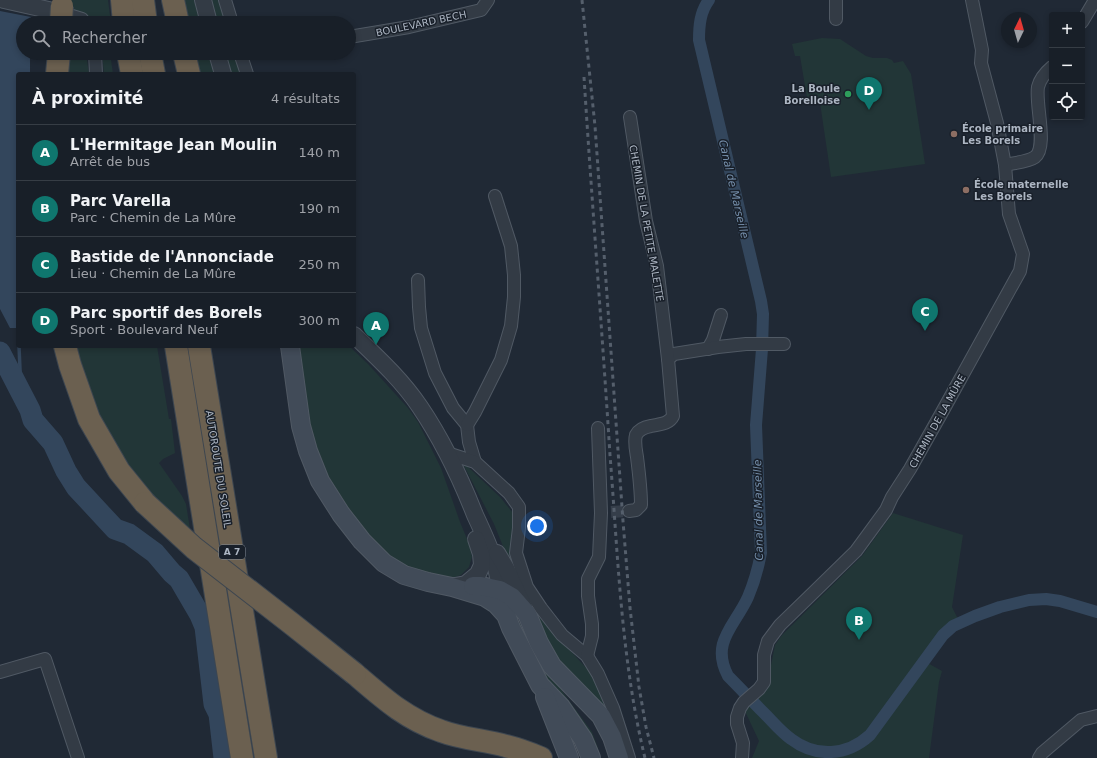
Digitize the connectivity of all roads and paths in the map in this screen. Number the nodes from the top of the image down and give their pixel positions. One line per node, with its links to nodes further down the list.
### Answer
1 (4, 0): 11 (street)
2 (122, 0): 13 (highway)
3 (144, 0): 14 (highway)
4 (172, 0): 15 (highway)
5 (203, 0): 16 (street)
6 (225, 0): 17 (street)
7 (488, 0): 20 (street, BOULEVARD BECH)
8 (836, 0): 19 (street)
9 (972, 0): 37 (street, CHEMIN DE LA MÛRE)
10 (1094, 0): 18 (street)
11 (61, 13): 12 (street)
12 (72, 16)
13 (123, 16)
14 (145, 16)
15 (176, 16)
16 (207, 16)
17 (230, 16)
18 (1085, 16)
19 (836, 19)
20 (356, 36)
21 (58, 60): 29 (highway)
22 (95, 60): 30 (street)
23 (129, 60): 31 (highway)
24 (151, 60): 32 (highway)
25 (186, 60): 33 (highway)
26 (219, 60): 34 (street)
27 (242, 60): 35 (street)
28 (1049, 70): 37 (street)
29 (57, 72)
30 (96, 72)
31 (132, 72)
32 (154, 72)
33 (189, 72)
34 (222, 72)
35 (246, 72)
36 (630, 117): 48 (street, CHEMIN DE LA PETITE MALETTE)
37 (1005, 165): 74 (street, CHEMIN DE LA MÛRE)
38 (495, 196): 49 (street)
39 (418, 280): 49 (street)
40 (721, 315): 47 (street)
41 (356, 337): 51 (street)
42 (784, 344): 47 (street)
43 (66, 348): 68 (highway, bridge)
44 (176, 348): 66 (highway, A 7)
45 (199, 348): 67 (highway, AUTOROUTE DU SOLEIL / A 7)
46 (290, 348): 56 (main road)
47 (708, 349): 48 (street)
48 (668, 359): 54 (street, CHEMIN DE LA PETITE MALETTE)
49 (467, 424): 52 (street)
50 (598, 428): 60 (street)
51 (447, 452): 52 (street); 53 (street)
52 (475, 462): 60 (street)
53 (465, 489): 55 (street); 56 (street)
54 (629, 511)
55 (482, 530): 57 (street); 58 (street)
56 (452, 587): 57 (main road); 59 (main road)
57 (500, 590): 58 (main road); 59 (street)
58 (527, 614): 61 (main road)
59 (506, 615): 63 (main road)
60 (587, 656): 73 (street)
61 (552, 666): 71 (main road); 72 (main road)
62 (0, 672): 65 (street)
63 (540, 685): 69 (main road); 70 (main road)
64 (1097, 716): 75 (street)
65 (78, 758)
66 (242, 758)
67 (266, 758)
68 (540, 758)
69 (568, 758)
70 (591, 758)
71 (606, 758)
72 (619, 758)
73 (629, 758)
74 (742, 758)
75 (1039, 758)

